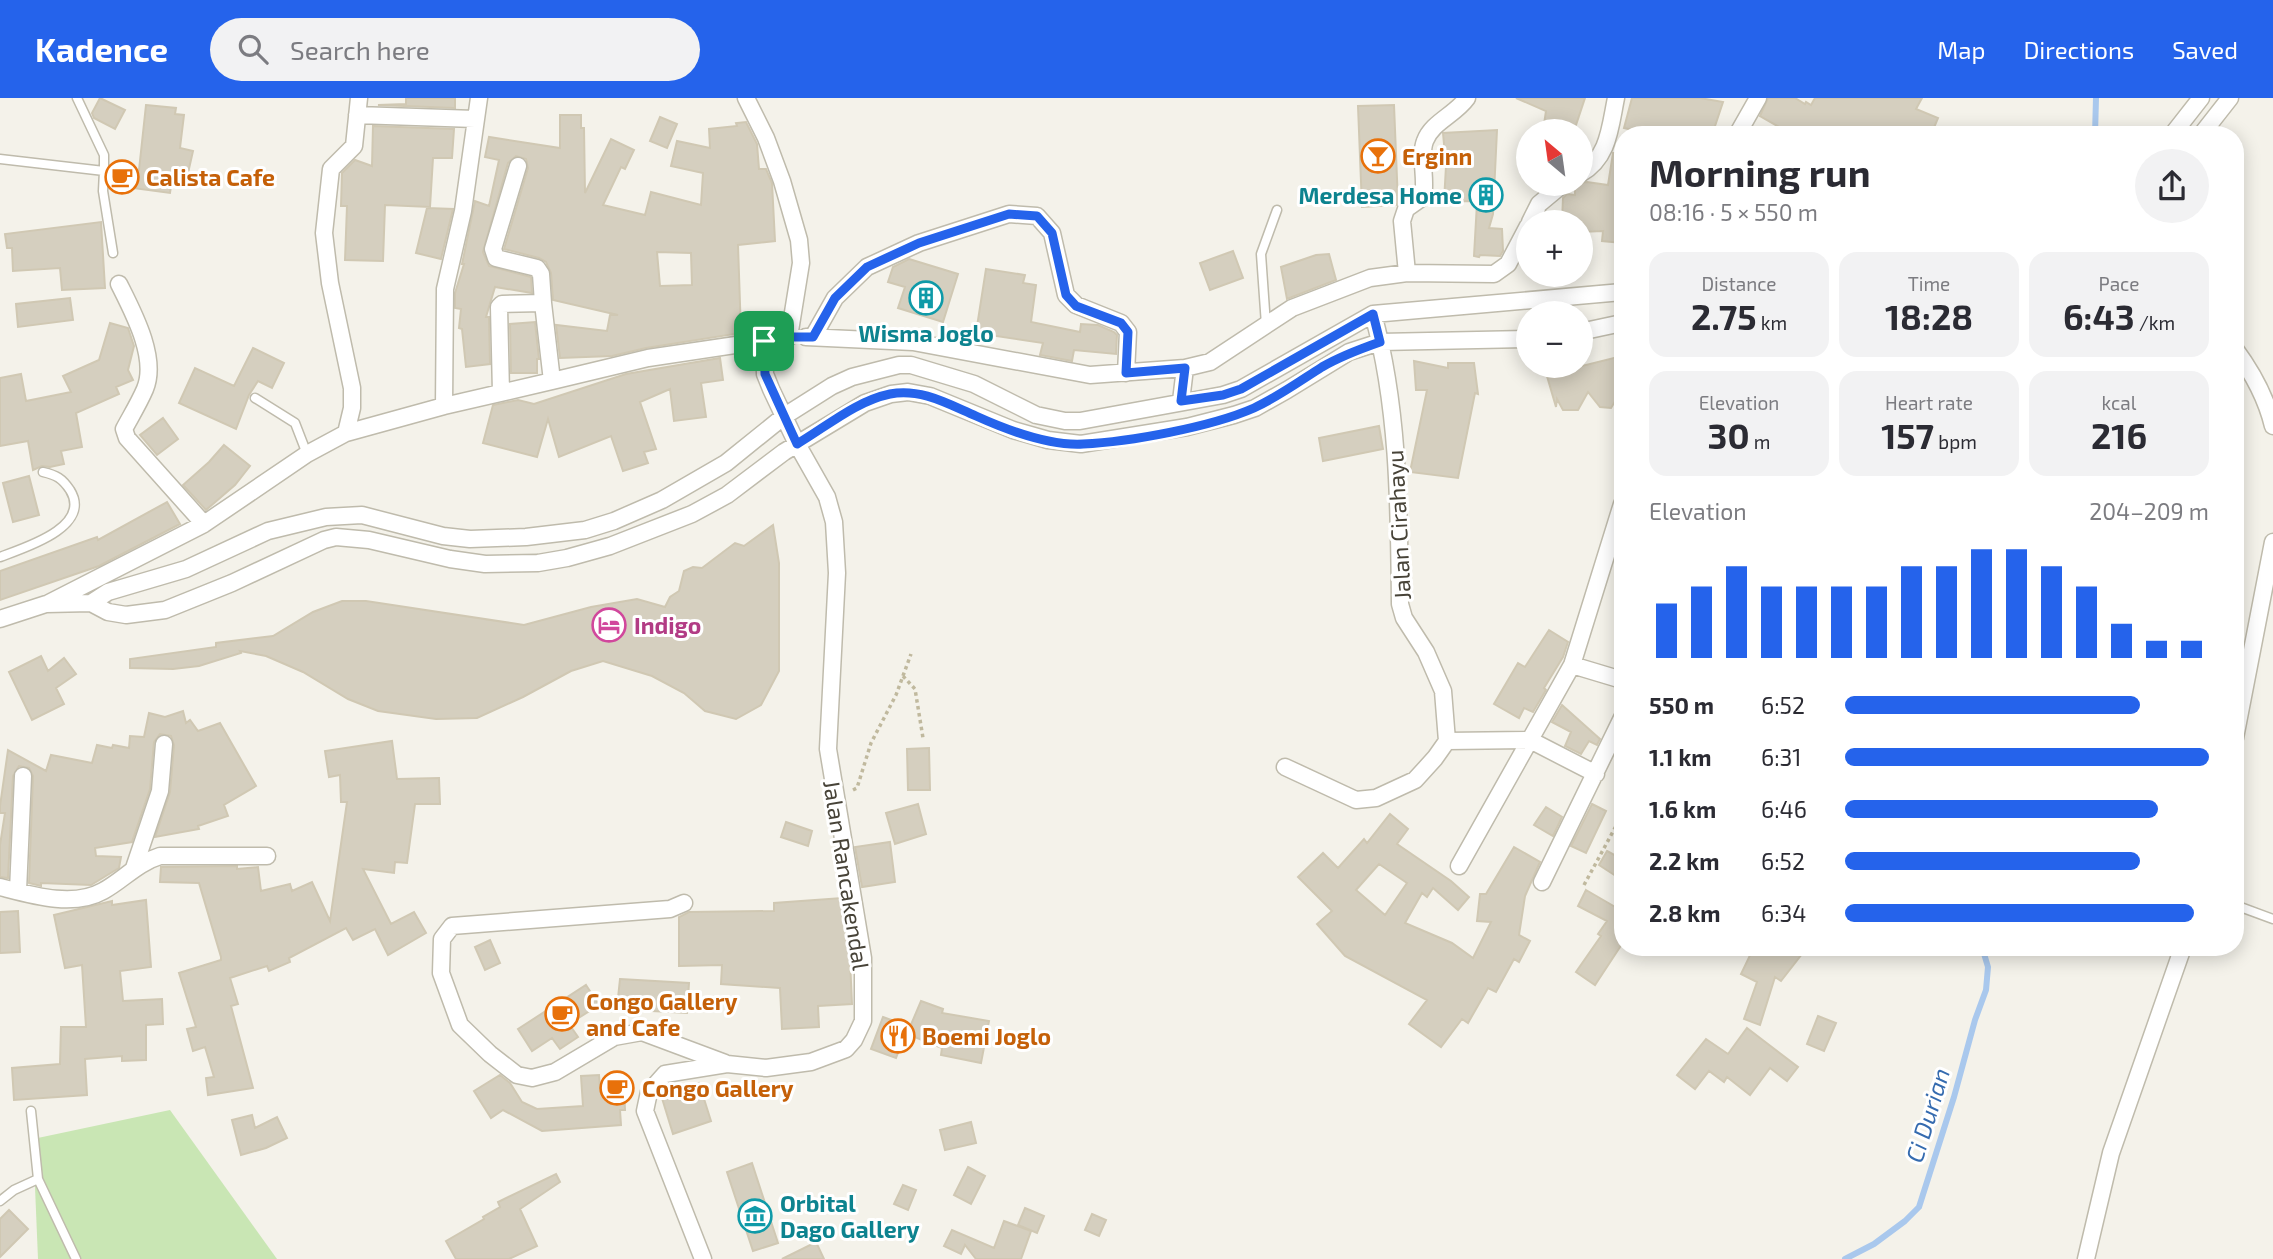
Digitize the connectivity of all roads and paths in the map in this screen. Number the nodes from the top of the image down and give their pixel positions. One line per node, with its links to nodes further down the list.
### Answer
1 (77, 98): 18 (lane)
2 (359, 98): 10 (street)
3 (479, 98): 11 (street)
4 (746, 98): 32 (street)
5 (1466, 98): 24 (street)
6 (1616, 98): 16 (street)
7 (1758, 98): 12 (street)
8 (2201, 98): 13 (street)
9 (2230, 98): 14 (street)
10 (357, 115): 11 (street); 49 (street)
11 (475, 119): 44 (street)
12 (1742, 126)
13 (2179, 126)
14 (2208, 126)
15 (0, 159): 18 (lane)
16 (1593, 165)
17 (518, 166): 27 (street)
18 (104, 171): 23 (lane)
19 (1549, 196): 21 (street)
20 (1277, 210): 29 (lane)
21 (1536, 210)
22 (1516, 249): 24 (street)
23 (113, 253)
24 (1407, 273): 29 (street)
25 (119, 284): 55 (street)
26 (1614, 293): 28 (street)
27 (543, 303): 40 (street); 41 (street)
28 (1373, 314): 36 (street, Jalan Cirahayu); 43 (street)
29 (1266, 325): 38 (street)
30 (1614, 325): 31 (street)
31 (1593, 329)
32 (789, 337): 33 (street); 35 (street)
33 (813, 337): 39 (street); 39 (street)
34 (1516, 339): 36 (street)
35 (764, 341): 40 (street); 46 (street, Jalan Rancakendal)
36 (1380, 342): 50 (street); 70 (street, Jalan Cirahayu)
37 (2244, 362): 48 (street)
38 (1185, 368): 39 (street); 43 (street)
39 (1126, 373)
40 (552, 381): 41 (street)
41 (501, 393): 44 (street)
42 (255, 398): 53 (lane)
43 (1181, 401): 45 (street)
44 (444, 406): 49 (street)
45 (1124, 414): 47 (street); 50 (street)
46 (783, 417): 47 (street); 51 (street, Jalan Rancakendal); 59 (street)
47 (1080, 421): 52 (street)
48 (2273, 426)
49 (346, 432): 53 (street)
50 (1126, 439): 52 (street)
51 (797, 444): 52 (street); 59 (street); 75 (street, Jalan Rancakendal)
52 (1081, 444)
53 (307, 454): 55 (street)
54 (43, 472): 58 (lane)
55 (204, 524): 60 (street)
56 (1614, 530): 63 (street)
57 (2272, 553): 66 (street)
58 (0, 557)
59 (91, 603): 60 (street)
60 (46, 604): 61 (street)
61 (0, 620)
62 (911, 654): 64 (path)
63 (1572, 665): 65 (street); 69 (street)
64 (903, 676): 68 (path); 75 (path)
65 (1614, 678)
66 (2244, 693)
67 (1614, 735): 73 (street)
68 (923, 738)
69 (1530, 740): 70 (street); 73 (street); 78 (street)
70 (1447, 741): 72 (street)
71 (164, 744): 79 (street)
72 (1285, 767)
73 (1596, 774): 80 (street)
74 (23, 776): 83 (street)
75 (835, 798): 88 (street, Jalan Rancakendal)
76 (1614, 830): 81 (path)
77 (267, 856): 79 (street)
78 (1459, 866)
79 (134, 868): 83 (street)
80 (1542, 882)
81 (1584, 885)
82 (0, 887): 83 (street)
83 (18, 891)
84 (684, 903): 88 (street)
85 (2244, 908): 86 (lane)
86 (2273, 919)
87 (2180, 956): 94 (street)
88 (727, 1064): 93 (street, Jalan Rancakendal)
89 (31, 1111): 90 (lane)
90 (38, 1179): 91 (lane); 92 (lane)
91 (0, 1200)
92 (76, 1259)
93 (703, 1259)
94 (2086, 1259)

